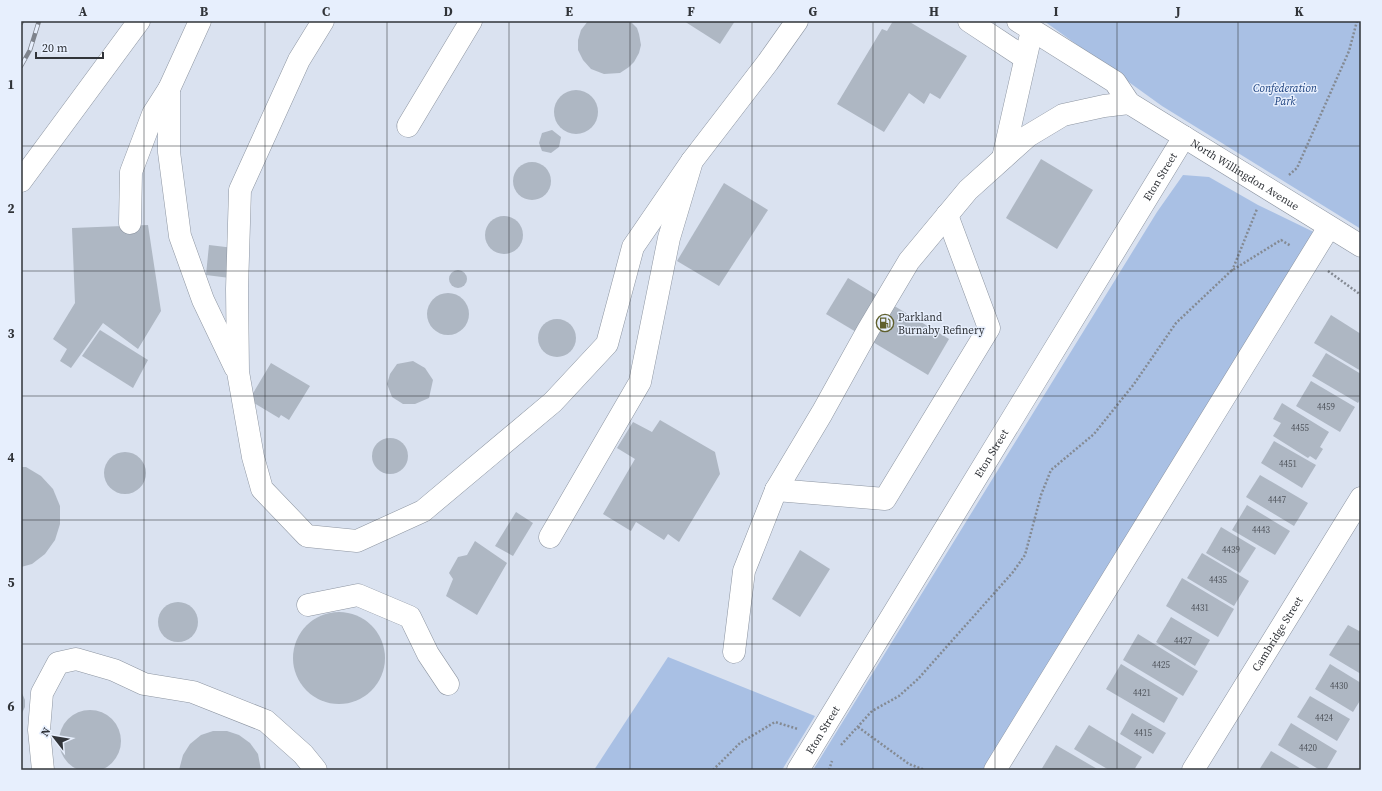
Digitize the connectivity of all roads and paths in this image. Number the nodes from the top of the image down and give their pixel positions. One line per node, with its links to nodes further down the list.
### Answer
1 (139, 21): 16 (street)
2 (200, 21): 10 (street)
3 (323, 21): 25 (street)
4 (471, 21): 12 (street)
5 (797, 21): 15 (street)
6 (969, 21): 9 (street)
7 (1357, 21): 17 (path)
8 (1025, 25): 9 (street); 11 (street)
9 (1025, 58): 14 (street)
10 (169, 89): 19 (street); 25 (street)
11 (1129, 103): 13 (street, North Willingdon Avenue); 14 (street)
12 (408, 126)
13 (1184, 137): 17 (street, North Willingdon Avenue); 38 (street, Eton Street)
14 (1003, 158): 18 (street)
15 (692, 161): 25 (street); 28 (street)
16 (21, 181)
17 (1271, 191): 20 (street, North Willingdon Avenue); 23 (path)
18 (947, 215): 26 (street); 26 (street)
19 (130, 223)
20 (1329, 227): 21 (street, North Willingdon Avenue); 22 (street)
21 (1361, 246)
22 (1311, 257): 23 (path); 24 (path); 40 (street)
23 (1231, 271): 32 (path)
24 (1361, 295)
25 (238, 372)
26 (776, 490): 30 (street)
27 (1361, 498): 41 (street, Cambridge Street)
28 (550, 537)
29 (308, 605): 31 (street)
30 (734, 652)
31 (448, 684)
32 (858, 727): 34 (path); 39 (path)
33 (800, 730): 37 (path)
34 (839, 747)
35 (43, 770): 36 (street)
36 (316, 770)
37 (713, 770)
38 (798, 770)
39 (925, 770)
40 (995, 770)
41 (1193, 770)

